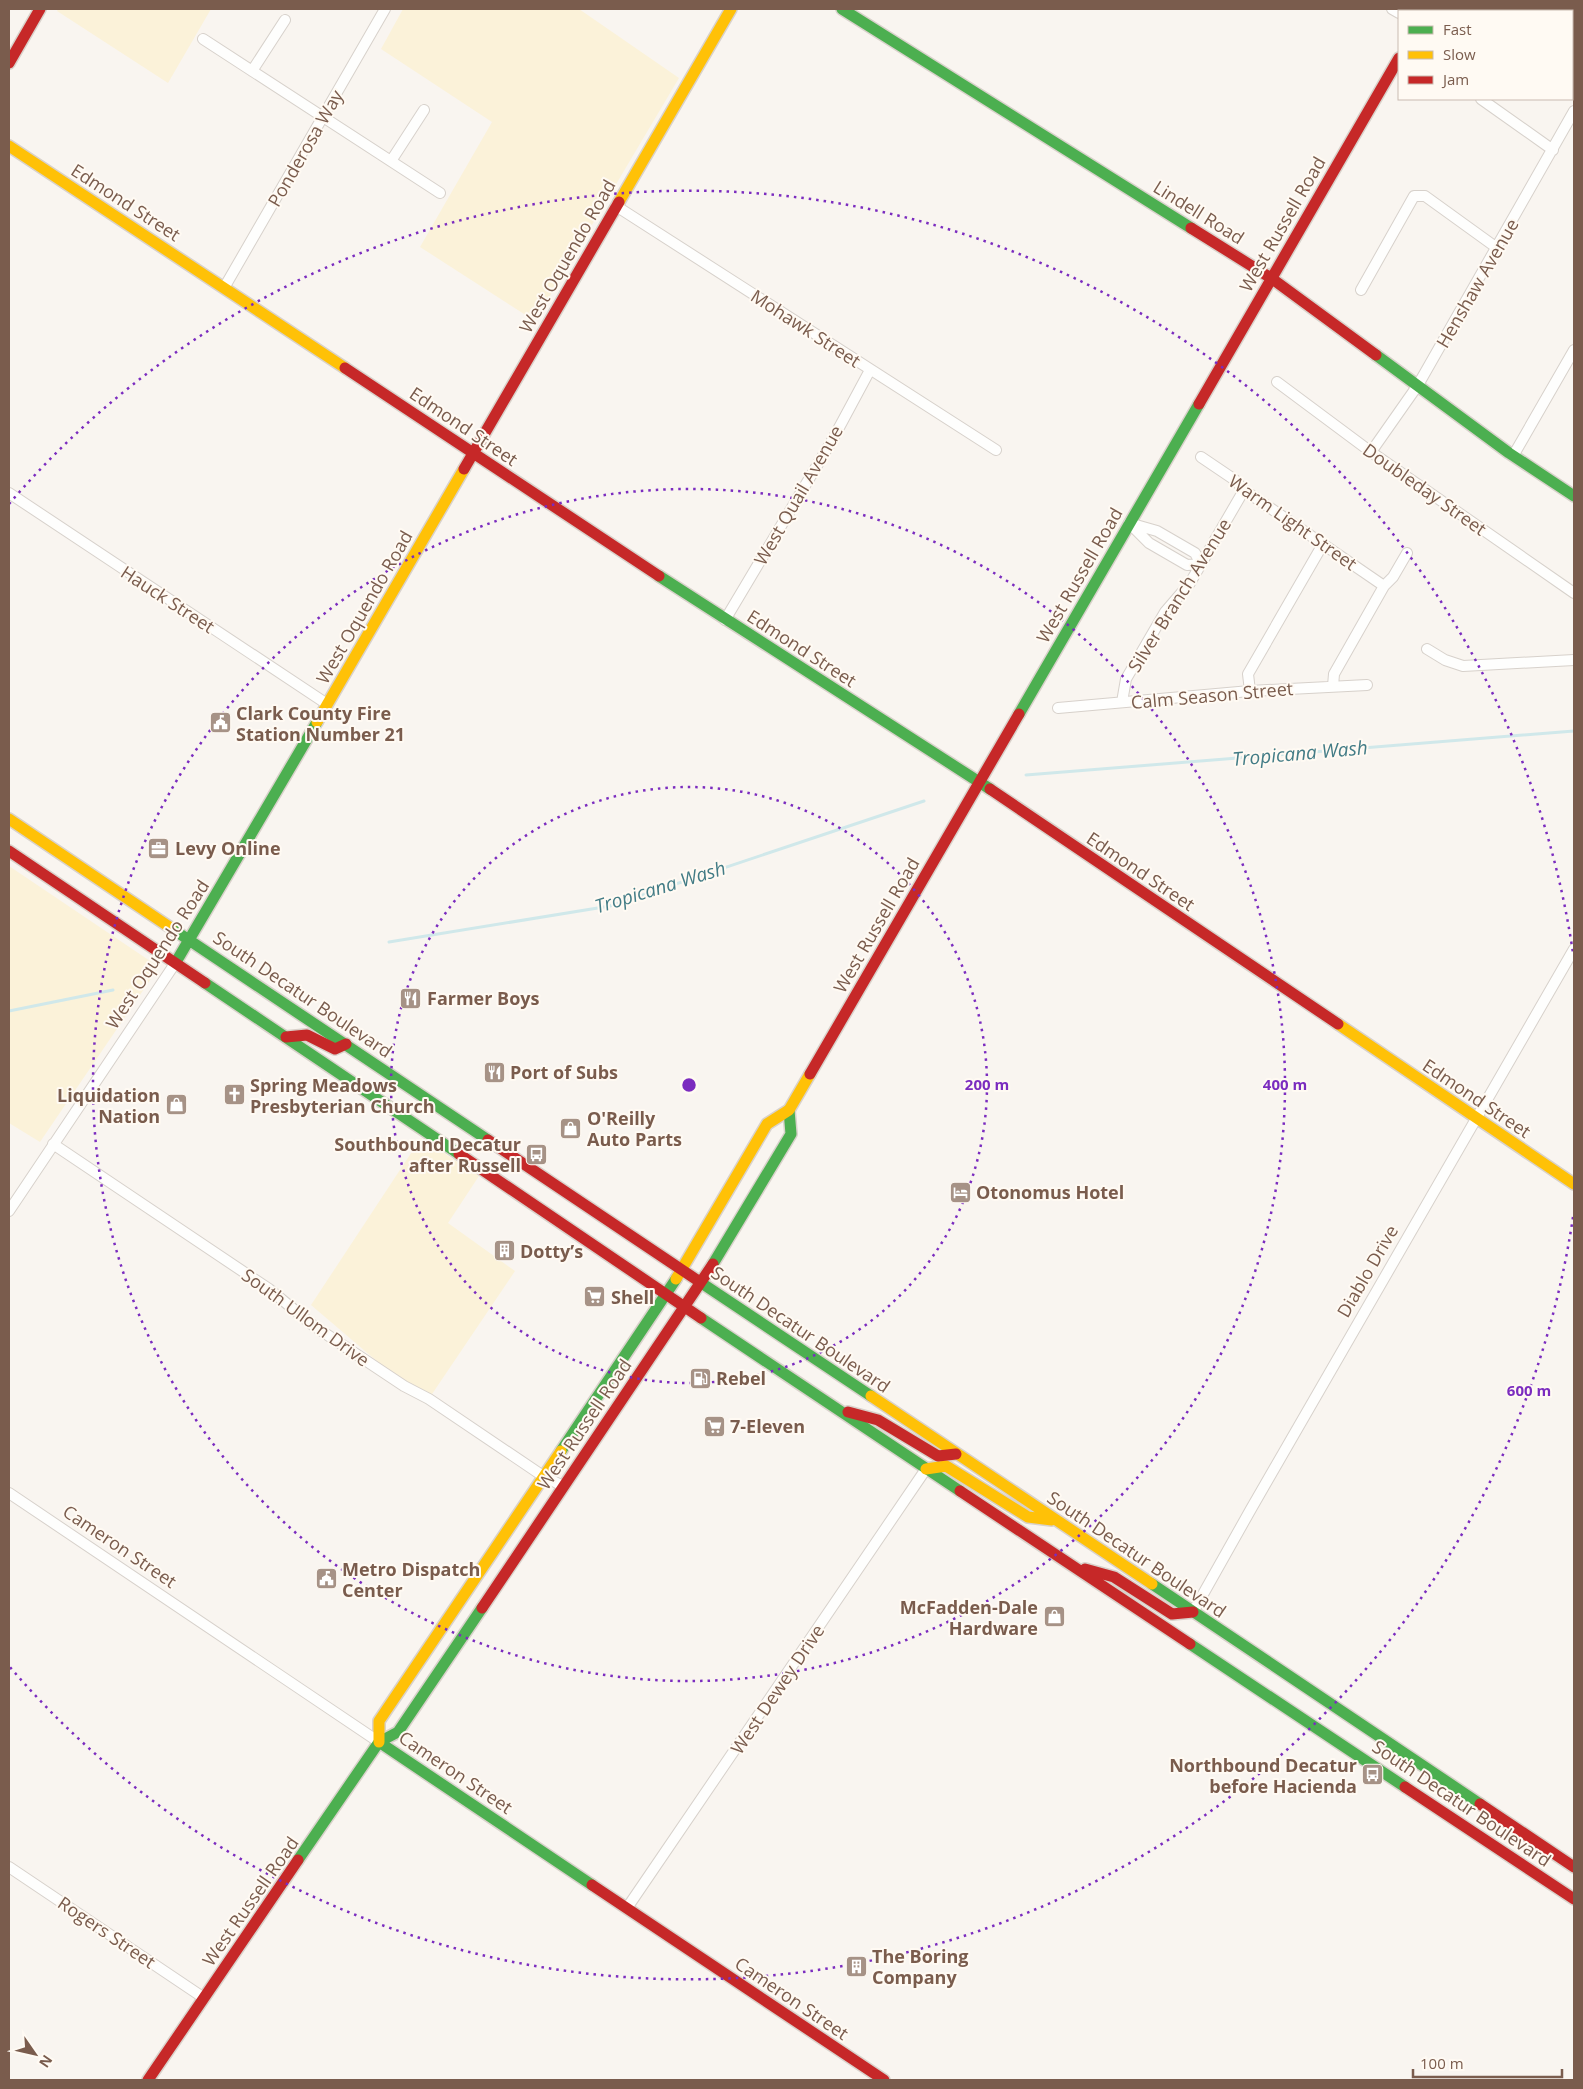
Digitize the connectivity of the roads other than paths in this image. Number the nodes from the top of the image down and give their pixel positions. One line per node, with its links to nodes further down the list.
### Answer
1 (40, 9): 8 (main road)
2 (385, 9): 13 (street, Ponderosa Way)
3 (730, 9): 18 (main road, West Oquendo Road)
4 (842, 9): 20 (main road, Lindell Road)
5 (285, 20): 9 (street)
6 (203, 39): 9 (street)
7 (1398, 60): 20 (main road, West Russell Road)
8 (9, 63)
9 (252, 71): 13 (street)
10 (1482, 100): 15 (street)
11 (424, 110): 16 (street)
12 (1574, 110): 15 (street, Henshaw Avenue)
13 (323, 117): 16 (street); 21 (street, Ponderosa Way)
14 (9, 146): 21 (main road, Edmond Street)
15 (1553, 150): 19 (street, Henshaw Avenue)
16 (391, 161): 17 (street)
17 (440, 193)
18 (616, 206): 24 (street, Mohawk Street); 29 (main road, West Oquendo Road)
19 (1497, 248): 22 (street); 26 (street, Henshaw Avenue)
20 (1271, 278): 26 (main road, Lindell Road); 35 (main road, West Russell Road)
21 (224, 288): 29 (main road, Edmond Street)
22 (1361, 290)
23 (1574, 350): 30 (street)
24 (870, 370): 27 (street, Mohawk Street); 41 (street, West Quail Avenue)
25 (1277, 382): 28 (street, Doubleday Street)
26 (1418, 385): 28 (street, Henshaw Avenue); 30 (main road, Lindell Road)
27 (996, 450)
28 (1371, 452): 40 (street, Doubleday Street)
29 (473, 453): 41 (main road, Edmond Street); 48 (main road, West Oquendo Road)
30 (1513, 456): 34 (main road, Lindell Road)
31 (1201, 457): 32 (street, Warm Light Street)
32 (1244, 490): 36 (street, Warm Light Street); 38 (street, Silver Branch Avenue)
33 (9, 493): 48 (street, Hauck Street)
34 (1574, 496)
35 (1129, 523): 38 (street); 38 (street); 50 (main road, West Russell Road)
36 (1323, 544): 39 (street, Warm Light Street); 46 (street)
37 (1407, 553): 39 (street)
38 (1201, 564): 47 (street, Silver Branch Avenue)
39 (1384, 586): 45 (street)
40 (1574, 594)
41 (725, 620): 50 (main road, Edmond Street)
42 (1427, 649): 43 (street)
43 (1574, 660)
44 (1367, 685): 45 (street, Calm Season Street)
45 (1333, 686): 46 (street, Calm Season Street)
46 (1250, 691): 47 (street, Calm Season Street)
47 (1122, 702): 49 (street, Calm Season Street)
48 (327, 704): 53 (main road, West Oquendo Road)
49 (1058, 708)
50 (979, 782): 58 (main road, West Russell Road); 59 (main road, Edmond Street)
51 (9, 819): 53 (main road, South Decatur Boulevard)
52 (9, 851): 55 (main road, South Decatur Boulevard)
53 (190, 940): 55 (main road, West Oquendo Road); 57 (main road, South Decatur Boulevard)
54 (1574, 949): 59 (street, Diablo Drive)
55 (176, 962): 56 (main road, South Decatur Boulevard); 60 (street, West Oquendo Road)
56 (286, 1037): 57 (main road); 65 (main road, South Decatur Boulevard)
57 (346, 1044): 63 (main road, South Decatur Boulevard)
58 (789, 1110): 63 (main road, West Russell Road); 64 (main road, West Russell Road)
59 (1475, 1119): 61 (main road, Edmond Street); 75 (street, Diablo Drive)
60 (53, 1144): 62 (street, West Oquendo Road); 70 (street, South Ullom Drive)
61 (1574, 1184)
62 (9, 1211)
63 (683, 1270): 64 (main road, South Decatur Boulevard); 65 (main road, West Russell Road)
64 (701, 1283): 66 (main road, West Russell Road); 68 (main road, South Decatur Boulevard)
65 (667, 1296): 66 (main road, South Decatur Boulevard); 70 (main road, West Russell Road)
66 (685, 1307): 67 (main road, South Decatur Boulevard); 71 (main road, West Russell Road)
67 (834, 1408): 68 (main road); 69 (main road, South Decatur Boulevard)
68 (956, 1454): 73 (main road, South Decatur Boulevard)
69 (926, 1469): 73 (main road); 74 (main road, South Decatur Boulevard); 80 (street, West Dewey Drive)
70 (543, 1476): 71 (street, South Ullom Drive); 76 (main road, West Russell Road)
71 (563, 1486): 76 (main road, West Russell Road)
72 (9, 1493): 76 (street, Cameron Street)
73 (1055, 1520): 75 (main road, South Decatur Boulevard)
74 (1072, 1565): 75 (main road); 79 (main road, South Decatur Boulevard)
75 (1193, 1612): 78 (main road, South Decatur Boulevard)
76 (379, 1742): 80 (main road, Cameron Street); 81 (main road, West Russell Road)
77 (9, 1867): 81 (street, Rogers Street)
78 (1574, 1867)
79 (1574, 1899)
80 (627, 1908): 82 (main road, Cameron Street)
81 (204, 1998): 83 (main road, West Russell Road)
82 (879, 2079)
83 (148, 2080)

